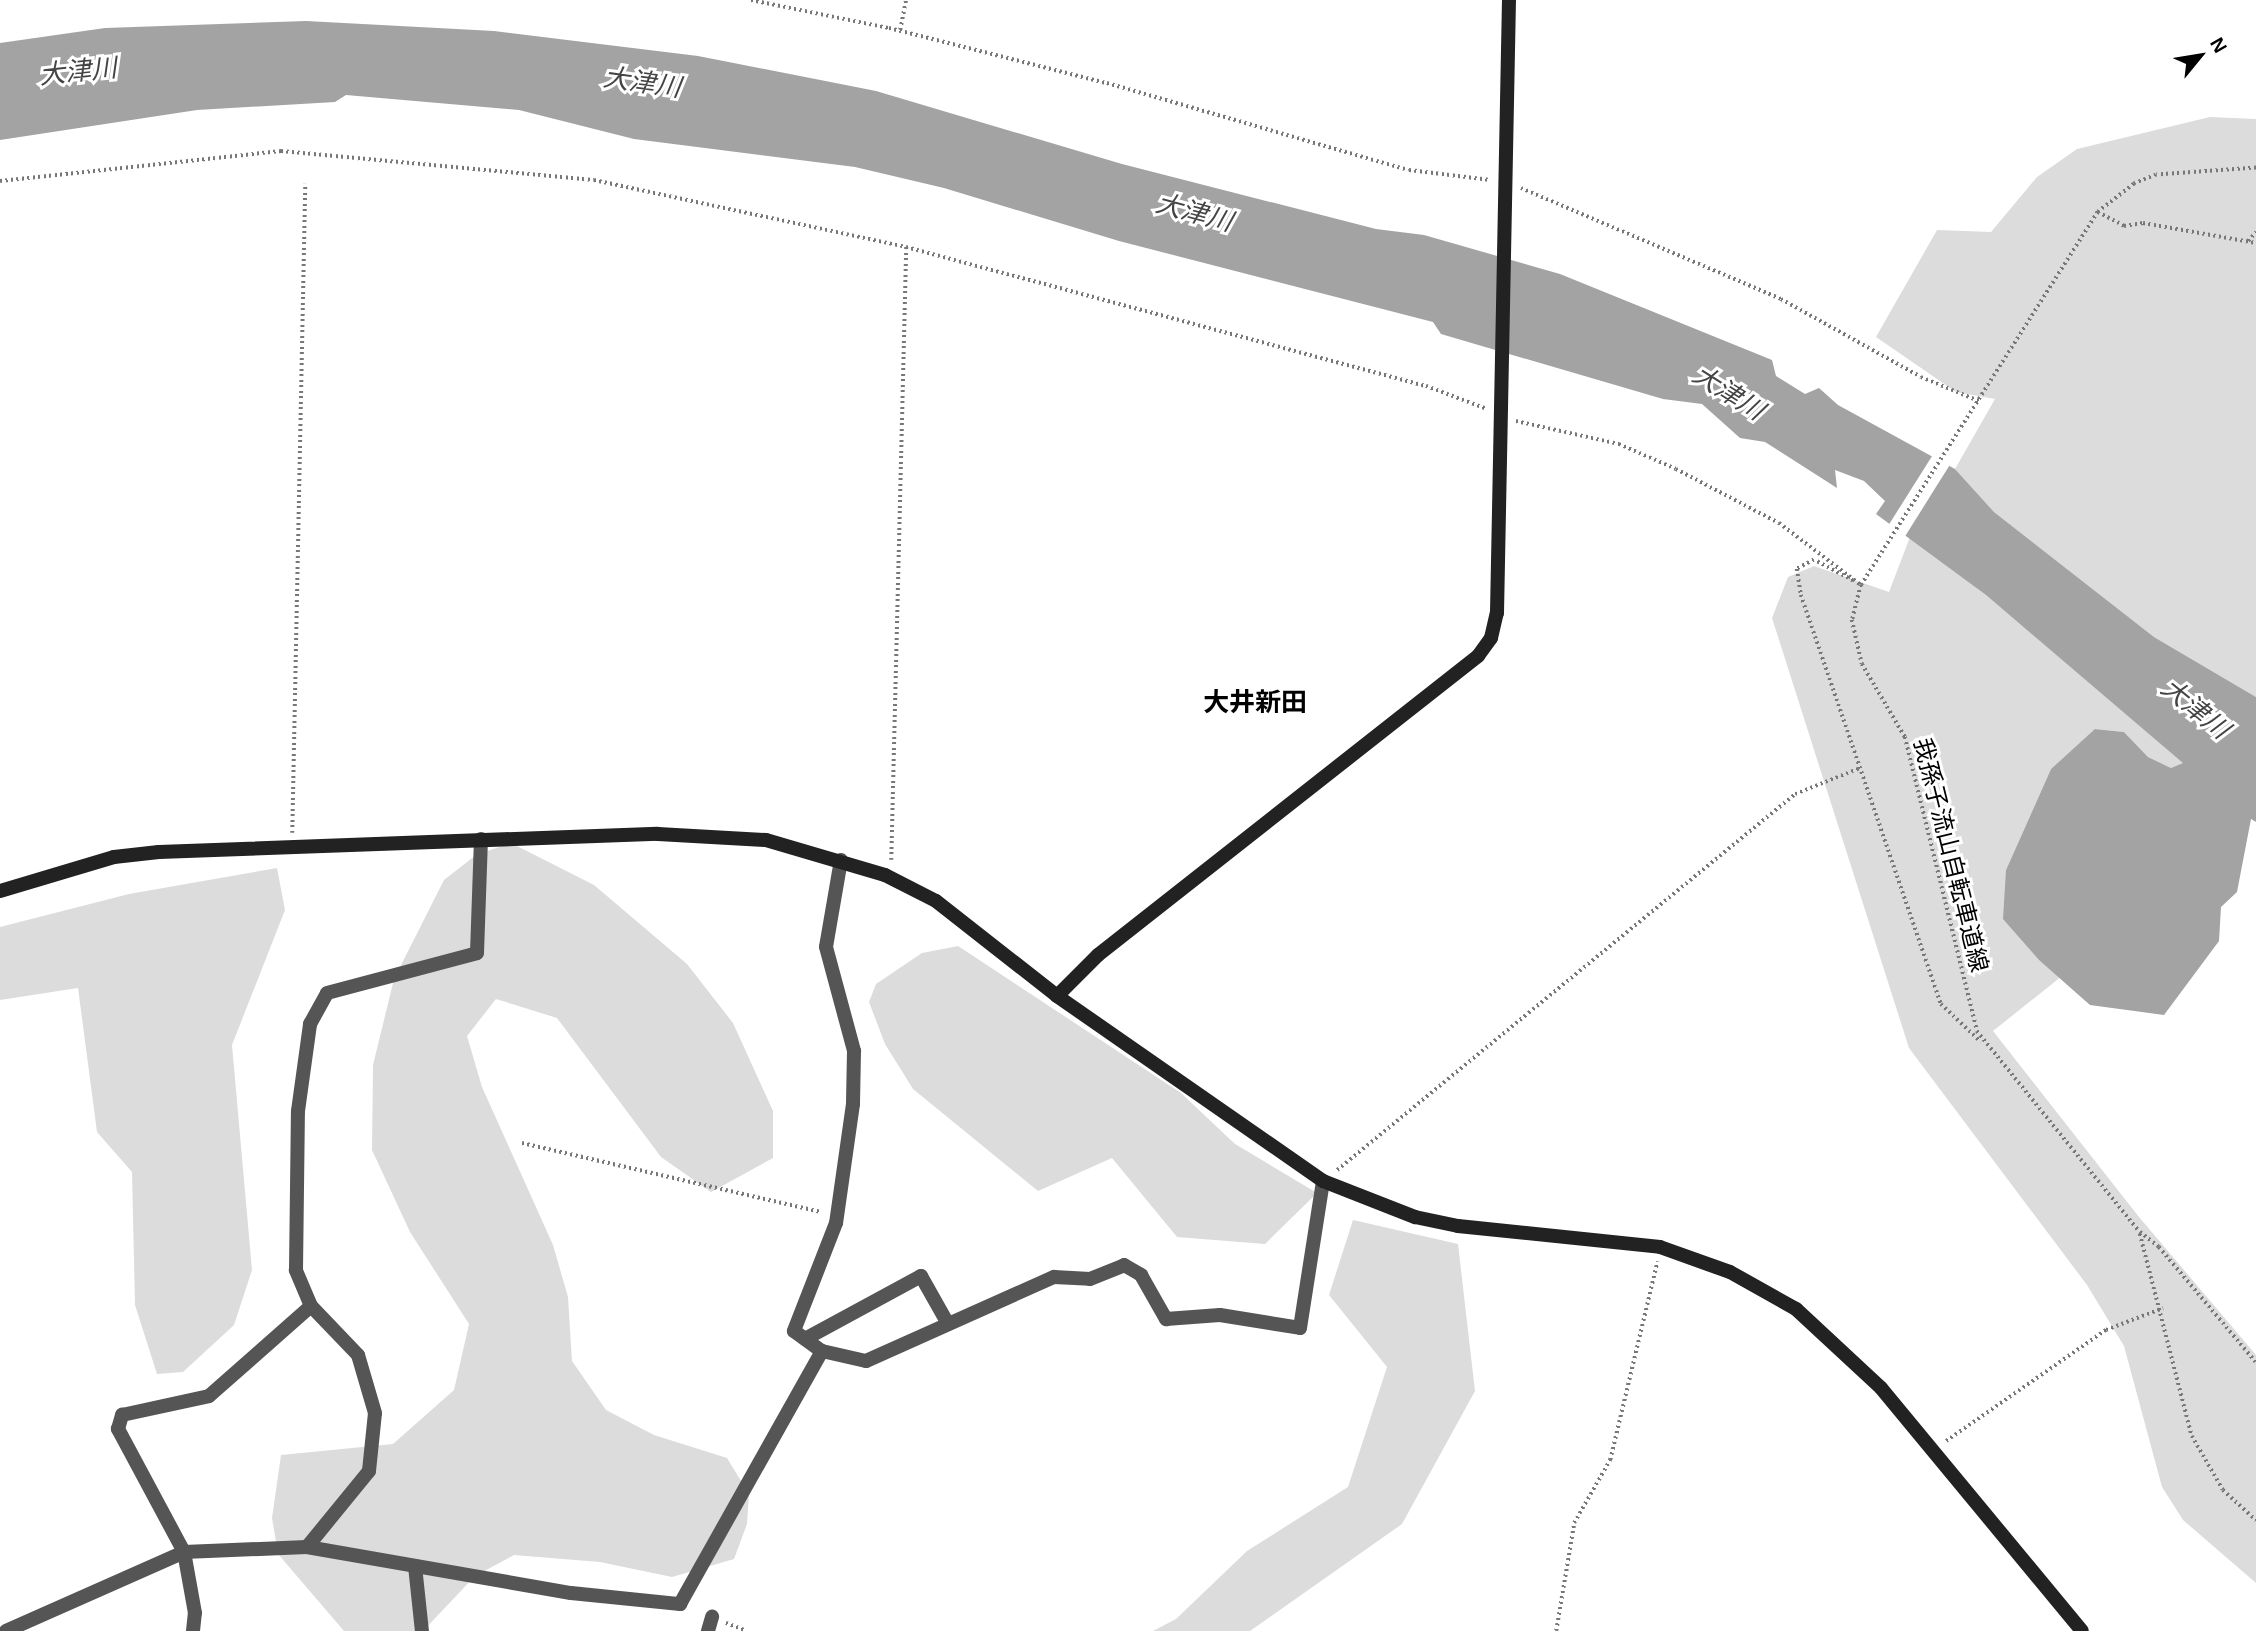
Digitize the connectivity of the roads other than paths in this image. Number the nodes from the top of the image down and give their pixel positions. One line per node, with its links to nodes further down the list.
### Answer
1 (1509, 0): 5 (street)
2 (481, 839): 3 (street); 4 (street); 7 (street)
3 (841, 860): 5 (street); 9 (street)
4 (0, 891)
5 (1057, 996): 6 (street)
6 (1323, 1181): 8 (street); 17 (street)
7 (311, 1306): 11 (street); 12 (street)
8 (948, 1324): 9 (street); 10 (street)
9 (805, 1339): 10 (street)
10 (822, 1351): 13 (street)
11 (307, 1547): 12 (street); 13 (street)
12 (184, 1552): 14 (street); 15 (street)
13 (415, 1566): 16 (street)
14 (6, 1631)
15 (193, 1631)
16 (422, 1631)
17 (2082, 1631)

